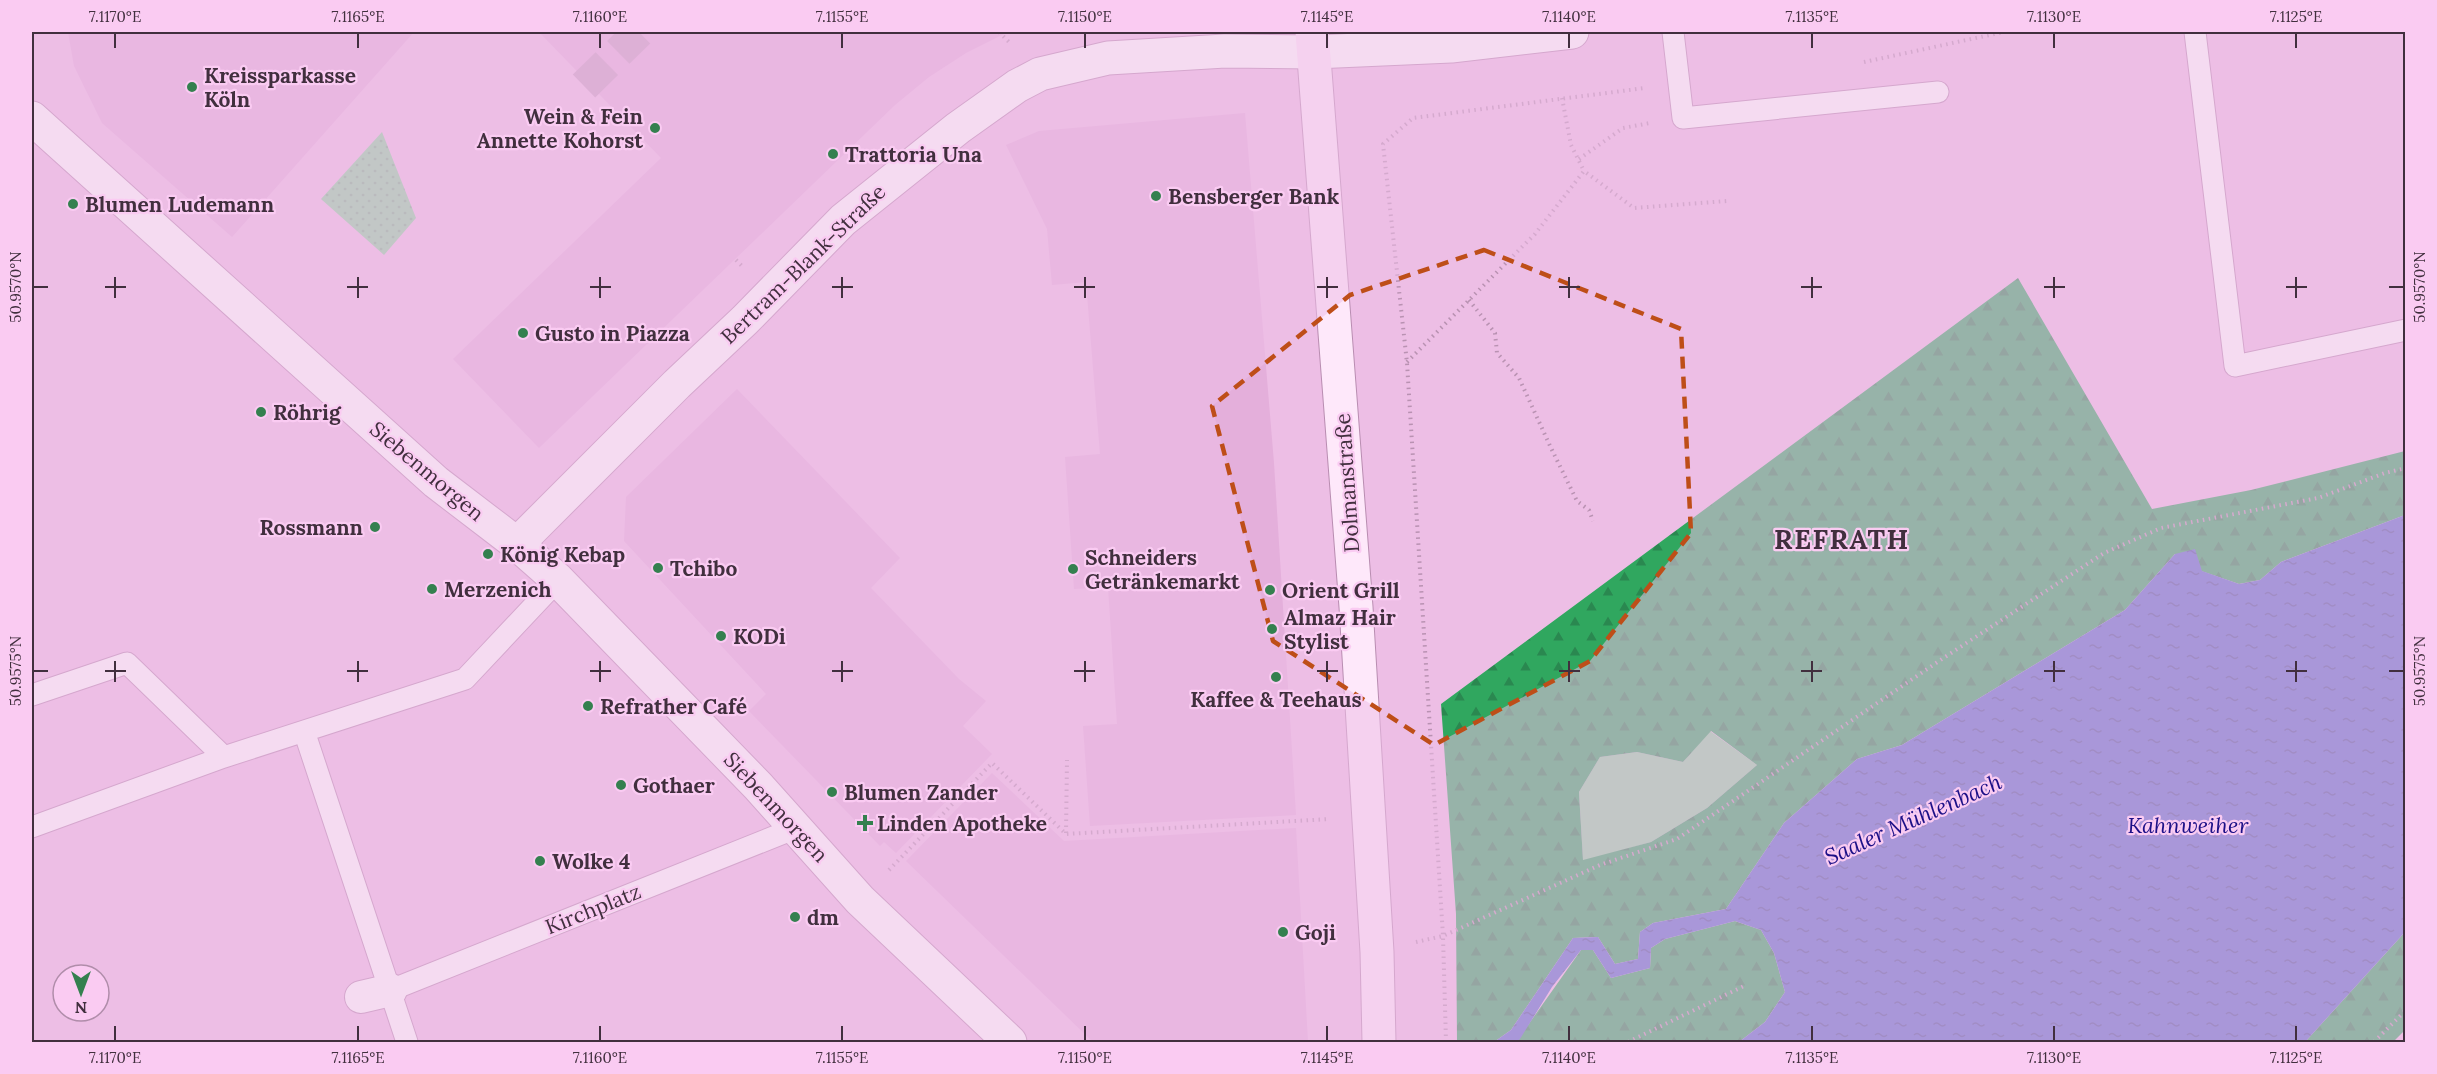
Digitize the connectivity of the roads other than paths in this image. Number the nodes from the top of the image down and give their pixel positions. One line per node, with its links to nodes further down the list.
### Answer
1 (1572, 32): 4 (street, Bertram-Blank-Straße)
2 (1673, 32): 5 (lane)
3 (2195, 32): 7 (lane)
4 (1313, 42): 8 (street, Bertram-Blank-Straße); 19 (main road, Dolmanstraße)
5 (1938, 92)
6 (32, 118): 8 (street, Siebenmorgen)
7 (2406, 330)
8 (517, 544): 9 (street, Siebenmorgen)
9 (558, 580): 12 (lane); 14 (street, Siebenmorgen)
10 (32, 695): 12 (lane)
11 (307, 740): 15 (lane)
12 (224, 757): 13 (lane)
13 (32, 827)
14 (796, 828): 15 (lane, Kirchplatz); 18 (street, Siebenmorgen)
15 (391, 990): 16 (street, Kirchplatz); 17 (lane)
16 (361, 997)
17 (407, 1042)
18 (1010, 1042)
19 (1379, 1042)

